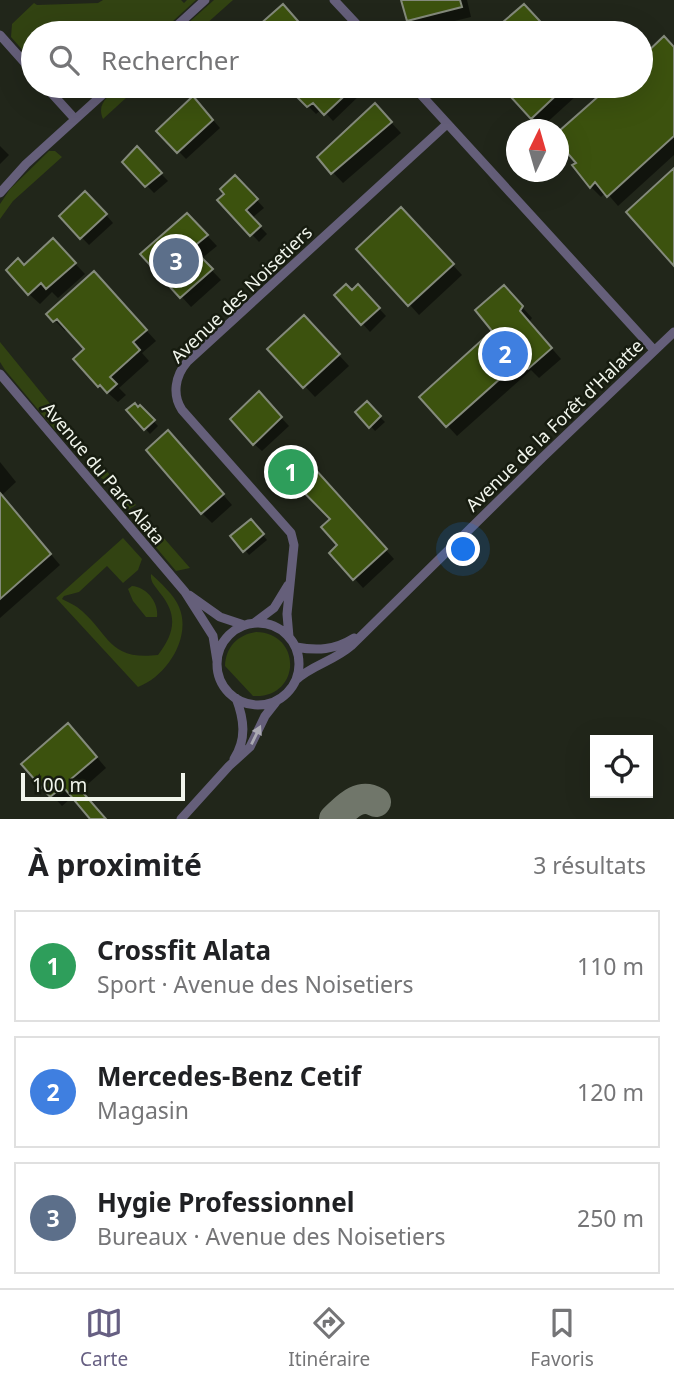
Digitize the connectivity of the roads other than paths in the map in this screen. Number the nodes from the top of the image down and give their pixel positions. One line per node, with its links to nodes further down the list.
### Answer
1 (205, 0): 3 (street)
2 (334, 0): 4 (street)
3 (182, 21)
4 (354, 21)
5 (0, 35): 6 (street)
6 (21, 59)
7 (56, 98): 10 (street)
8 (99, 98): 10 (street)
9 (424, 98): 11 (street)
10 (75, 119): 12 (street)
11 (447, 124): 14 (street); 16 (street, Avenue des Noisetiers)
12 (0, 193)
13 (674, 332): 14 (street, Avenue de la Forêt d'Halatte)
14 (654, 350): 19 (street, Avenue de la Forêt d'Halatte)
15 (0, 374): 17 (street, Avenue du Parc Alata)
16 (290, 580): 18 (street, Avenue des Noisetiers); 20 (street, Avenue des Noisetiers)
17 (185, 592): 18 (street, Avenue du Parc Alata); 22 (street, Avenue du Parc Alata)
18 (248, 624): 20 (street); 22 (street)
19 (367, 629): 21 (street, Avenue de la Forêt d'Halatte); 23 (street, Avenue de la Forêt d'Halatte)
20 (289, 637): 21 (street)
21 (296, 647): 23 (street)
22 (217, 661): 24 (street)
23 (296, 680): 25 (street)
24 (236, 698): 25 (street); 26 (street)
25 (278, 700): 26 (street, one-way to 25)
26 (229, 766): 27 (street)
27 (181, 819)

